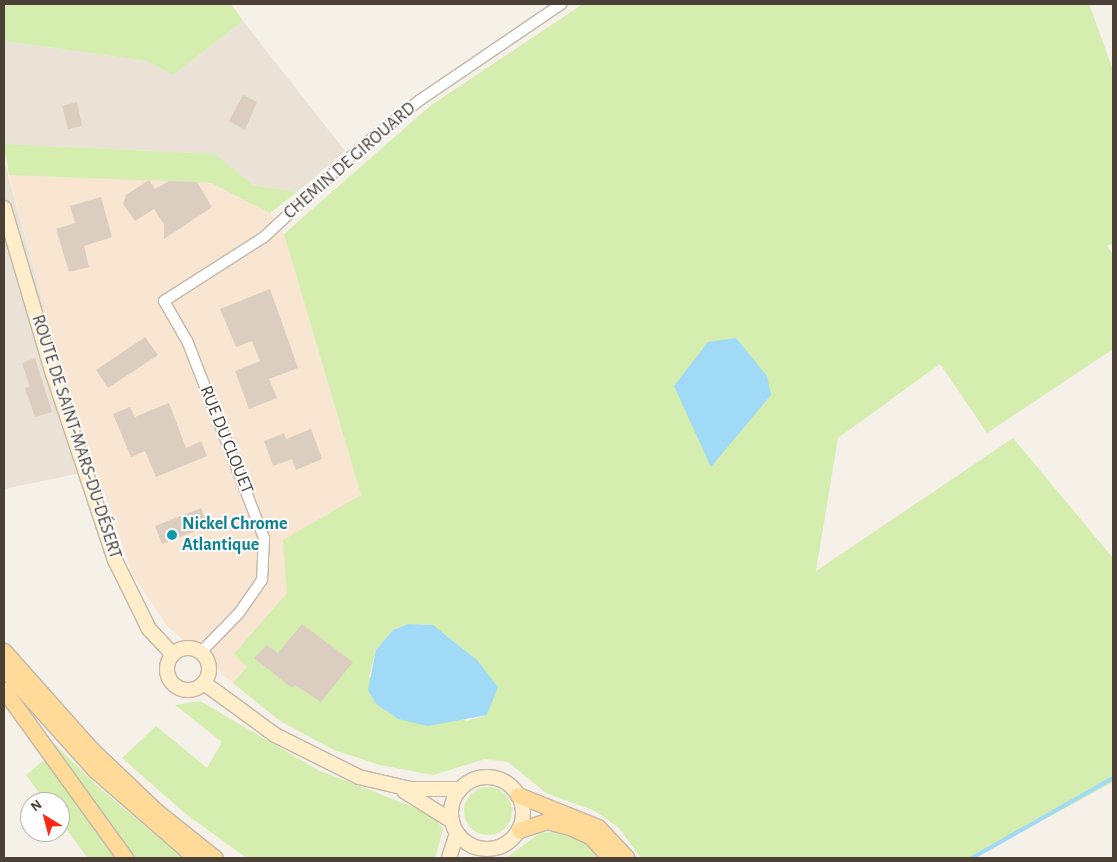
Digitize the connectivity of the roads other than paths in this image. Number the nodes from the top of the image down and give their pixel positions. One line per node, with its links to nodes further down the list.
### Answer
1 (560, 4): 3 (street, CHEMIN DE GIROUARD)
2 (4, 208): 6 (main road, ROUTE DE SAINT-MARS-DU-DÉSERT)
3 (164, 301): 5 (street, RUE DU CLOUET)
4 (4, 650): 18 (main road)
5 (201, 652): 6 (main road); 8 (main road)
6 (173, 655): 8 (main road)
7 (4, 670): 17 (main road)
8 (204, 683): 10 (main road)
9 (4, 690): 16 (main road)
10 (389, 785): 11 (main road); 13 (main road)
11 (460, 789): 12 (main road); 13 (main road)
12 (518, 794): 14 (main road); 22 (main road)
13 (454, 827): 15 (main road); 19 (main road)
14 (519, 830): 15 (main road); 21 (main road)
15 (479, 848): 20 (main road)
16 (125, 858)
17 (196, 858)
18 (215, 858)
19 (449, 858)
20 (468, 858)
21 (610, 858)
22 (628, 858)

